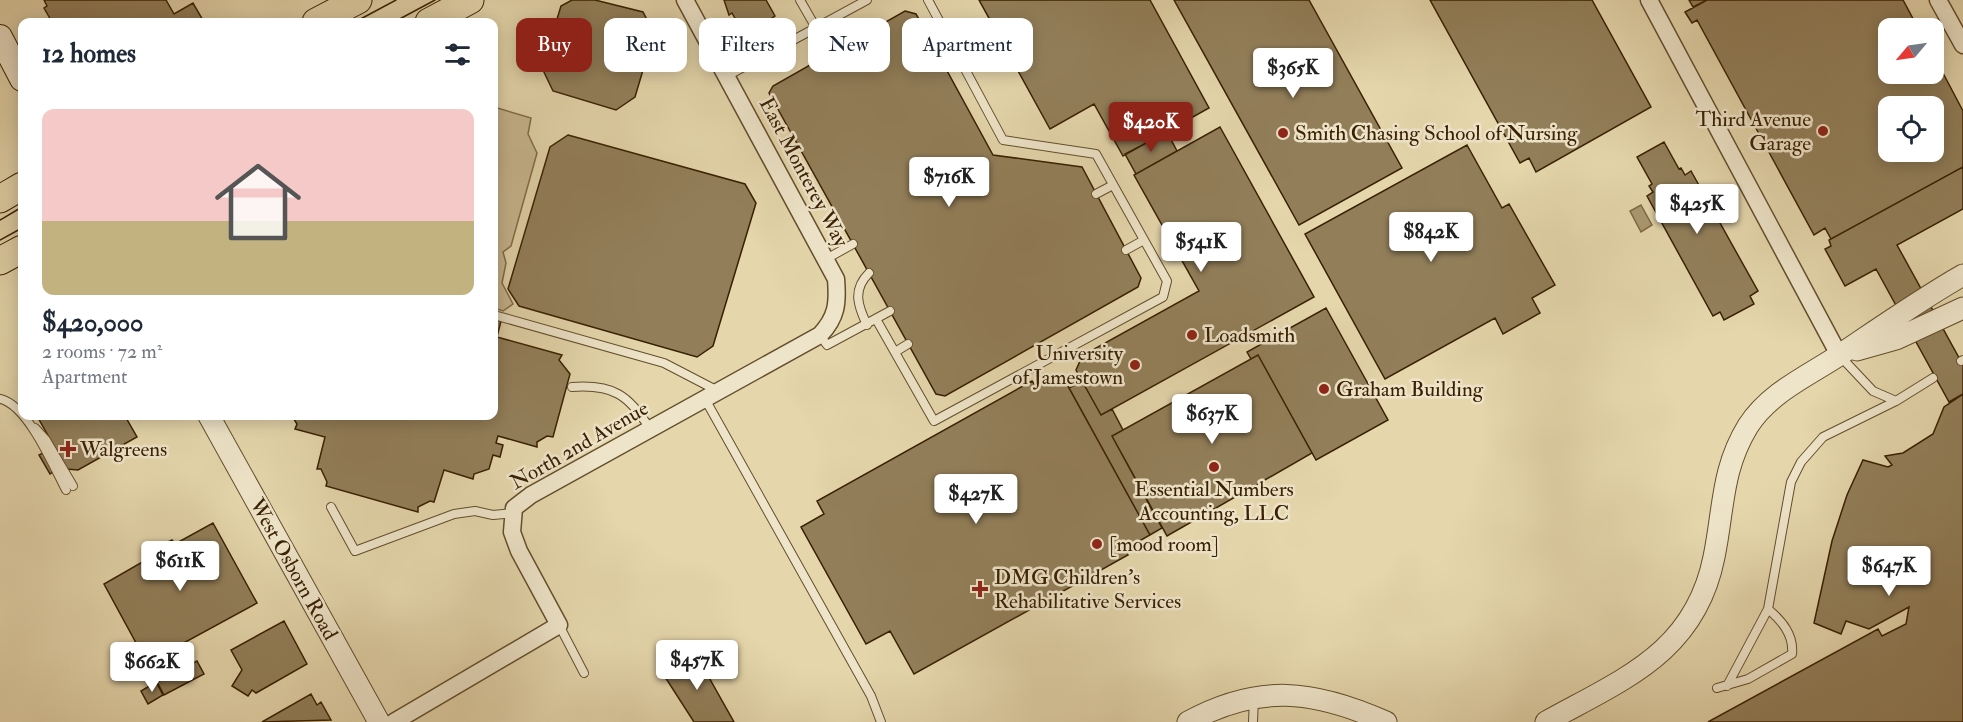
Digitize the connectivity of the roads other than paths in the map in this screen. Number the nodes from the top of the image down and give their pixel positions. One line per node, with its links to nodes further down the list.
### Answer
1 (358, 0): 9 (main road)
2 (470, 0): 10 (main road)
3 (685, 0): 17 (street, East Monterey Way)
4 (800, 0): 11 (lane)
5 (867, 0): 12 (lane)
6 (928, 0): 18 (lane)
7 (1649, 0): 39 (street)
8 (1938, 0): 15 (street)
9 (324, 18)
10 (436, 18)
11 (810, 18)
12 (834, 18)
13 (808, 32): 17 (lane)
14 (0, 37): 16 (main road)
15 (1963, 45)
16 (18, 71)
17 (727, 76): 26 (street, East Monterey Way)
18 (1113, 185): 20 (lane); 22 (lane)
19 (18, 188): 21 (main road)
20 (1096, 194)
21 (0, 199)
22 (1144, 240): 24 (lane); 38 (lane)
23 (853, 244): 26 (lane)
24 (1126, 250)
25 (18, 251): 27 (main road)
26 (826, 259): 30 (street, East Monterey Way)
27 (0, 261)
28 (869, 273): 35 (lane)
29 (1963, 275): 39 (street)
30 (838, 305): 36 (street, North 2nd Avenue)
31 (890, 311): 34 (lane)
32 (1962, 312): 39 (street)
33 (498, 316): 42 (lane)
34 (876, 319): 35 (lane); 38 (lane)
35 (867, 325): 36 (lane)
36 (820, 335): 42 (street, North 2nd Avenue)
37 (908, 344): 38 (lane)
38 (895, 352)
39 (1839, 355): 44 (lane); 62 (street)
40 (1933, 378): 44 (lane)
41 (572, 387): 48 (lane)
42 (712, 395): 48 (street, North 2nd Avenue); 58 (lane)
43 (1, 399): 45 (lane)
44 (1896, 401): 52 (lane)
45 (18, 410)
46 (25, 420): 49 (lane)
47 (211, 420): 56 (street, West Osborn Road)
48 (650, 429): 51 (street, North 2nd Avenue)
49 (70, 488)
50 (331, 507): 51 (lane)
51 (514, 513): 53 (street, North 2nd Avenue)
52 (1768, 609): 52 (lane)
53 (559, 625): 54 (lane); 57 (street)
54 (584, 673)
55 (1254, 696): 59 (street); 60 (lane); 61 (street)
56 (379, 722)
57 (394, 722)
58 (881, 722)
59 (1188, 722)
60 (1253, 722)
61 (1386, 722)
62 (1546, 722)

